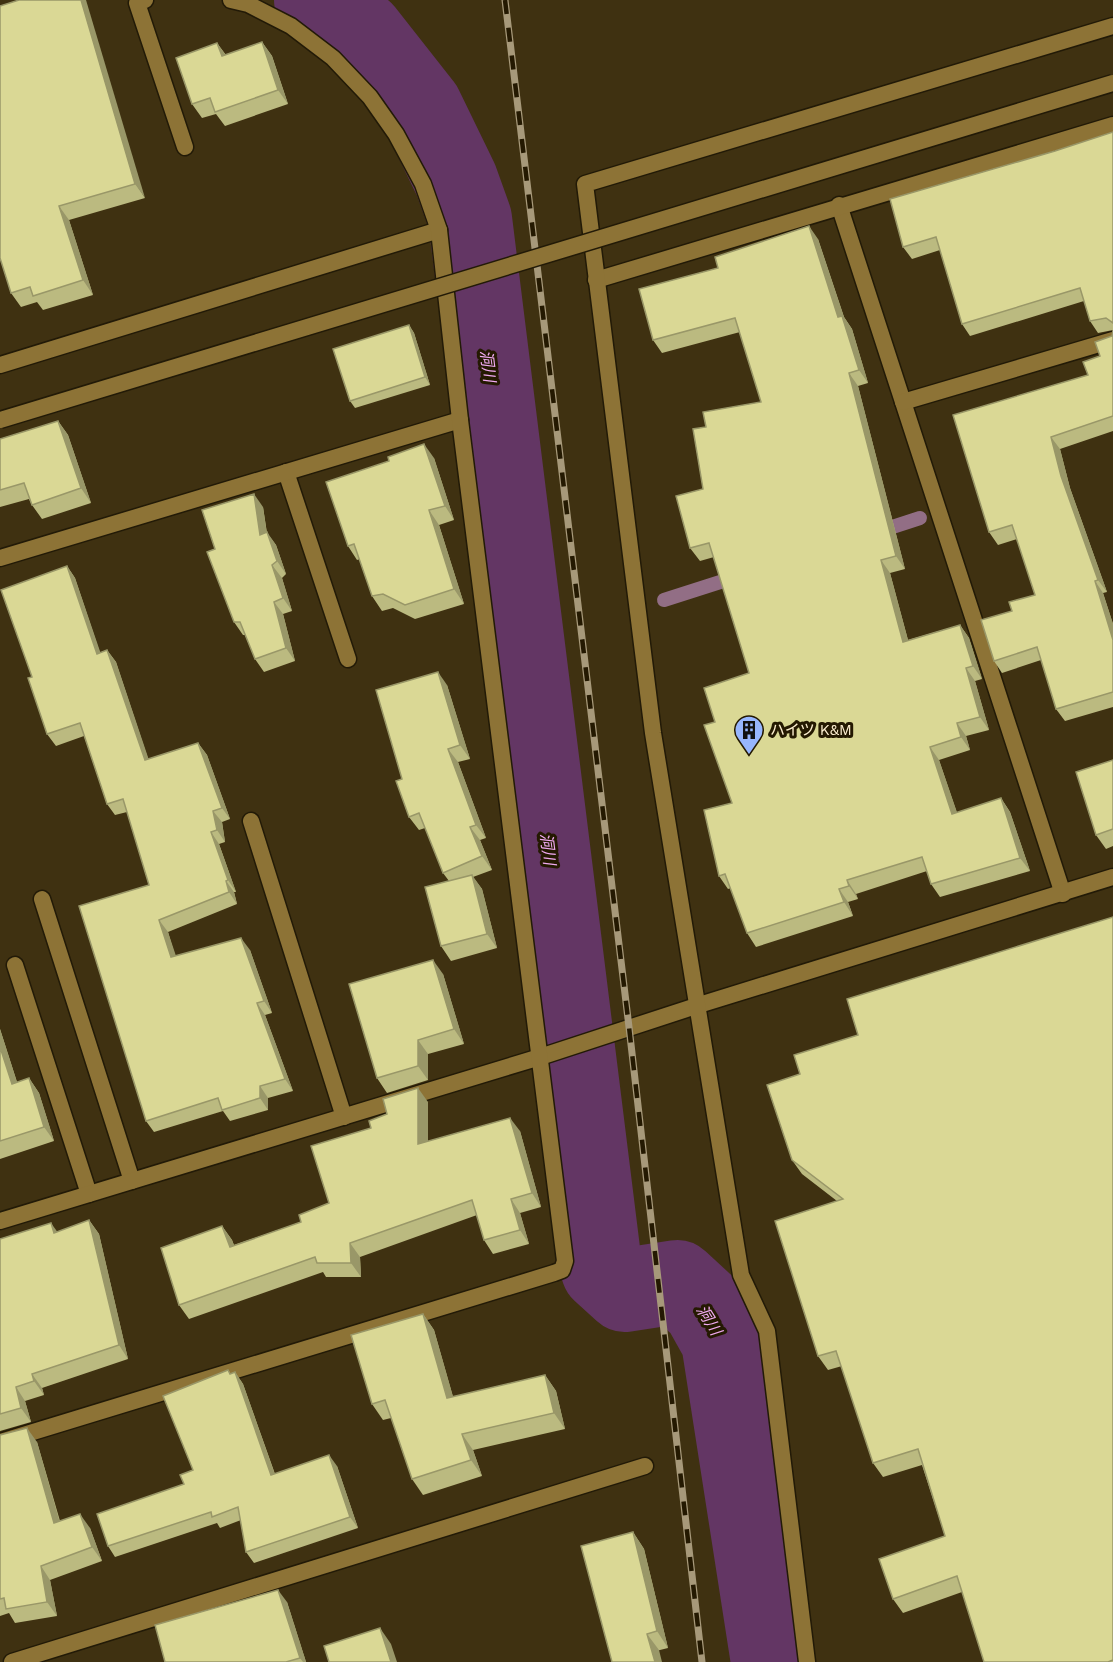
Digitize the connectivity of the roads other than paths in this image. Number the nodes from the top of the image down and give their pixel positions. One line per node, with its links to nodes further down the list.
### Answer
1 (146, 0): 6 (street)
2 (231, 0): 8 (street)
3 (1113, 26): 9 (street)
4 (1113, 83): 13 (street, bridge)
5 (1113, 125): 7 (street)
6 (185, 147)
7 (839, 205): 9 (street); 12 (street)
8 (439, 230): 11 (street); 14 (street)
9 (596, 280): 23 (street)
10 (1113, 340): 12 (street)
11 (0, 365)
12 (903, 402): 20 (street)
13 (0, 420)
14 (460, 420): 15 (street); 24 (street)
15 (286, 472): 16 (street); 17 (street)
16 (0, 558)
17 (348, 659)
18 (251, 821): 25 (street)
19 (1113, 878): 20 (street)
20 (1063, 894): 23 (street)
21 (42, 899): 26 (street)
22 (15, 965): 27 (street)
23 (699, 1005): 24 (street); 32 (street)
24 (545, 1054): 25 (street); 29 (street)
25 (344, 1117): 26 (street)
26 (132, 1181): 27 (street)
27 (89, 1194): 28 (street)
28 (0, 1221)
29 (0, 1442)
30 (645, 1466): 31 (street)
31 (12, 1662)
32 (807, 1662)

